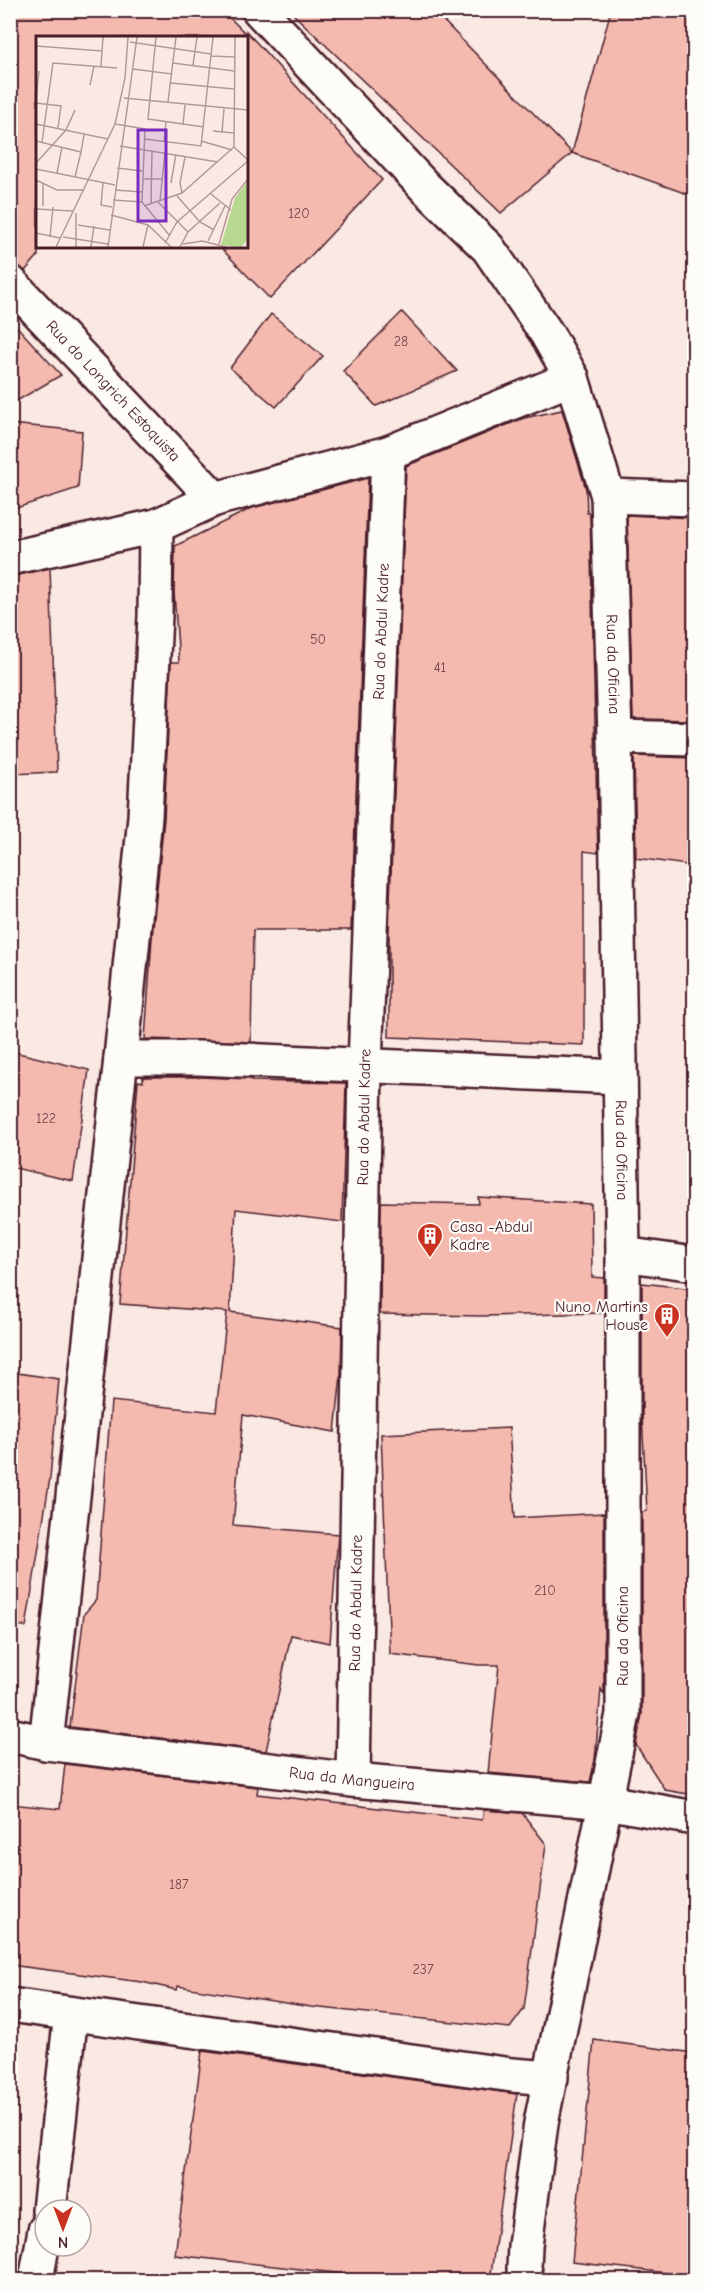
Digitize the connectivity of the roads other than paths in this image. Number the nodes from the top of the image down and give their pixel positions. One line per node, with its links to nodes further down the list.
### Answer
1 (259, 10): 3 (street, Rua da Oficina)
2 (10, 282): 6 (street, Rua do Longrich Estoquista)
3 (572, 378): 4 (street); 5 (street, Rua da Oficina)
4 (388, 453): 6 (street); 13 (street, Rua do Abdul Kadre)
5 (608, 496): 7 (street); 10 (street, Rua da Oficina)
6 (215, 499): 8 (street)
7 (694, 499)
8 (156, 526): 9 (street); 12 (street)
9 (10, 558)
10 (615, 737): 11 (street); 14 (street, Rua da Oficina)
11 (694, 739)
12 (121, 1058): 13 (street); 18 (street)
13 (365, 1065): 14 (street); 19 (street, Rua do Abdul Kadre)
14 (620, 1077): 15 (street, Rua da Oficina)
15 (623, 1254): 16 (street); 20 (street, Rua da Oficina)
16 (694, 1264)
17 (10, 1735): 18 (street, Rua da Mangueira)
18 (46, 1743): 19 (street, Rua da Mangueira)
19 (353, 1780): 20 (street, Rua da Mangueira)
20 (607, 1802): 21 (street, Rua da Mangueira); 24 (street, Rua da Oficina)
21 (694, 1818)
22 (10, 2005): 23 (street)
23 (71, 2014): 24 (street); 25 (street)
24 (551, 2078): 28 (street, Rua da Oficina)
25 (49, 2198)
26 (40, 2258): 27 (street)
27 (36, 2280)
28 (527, 2280)

